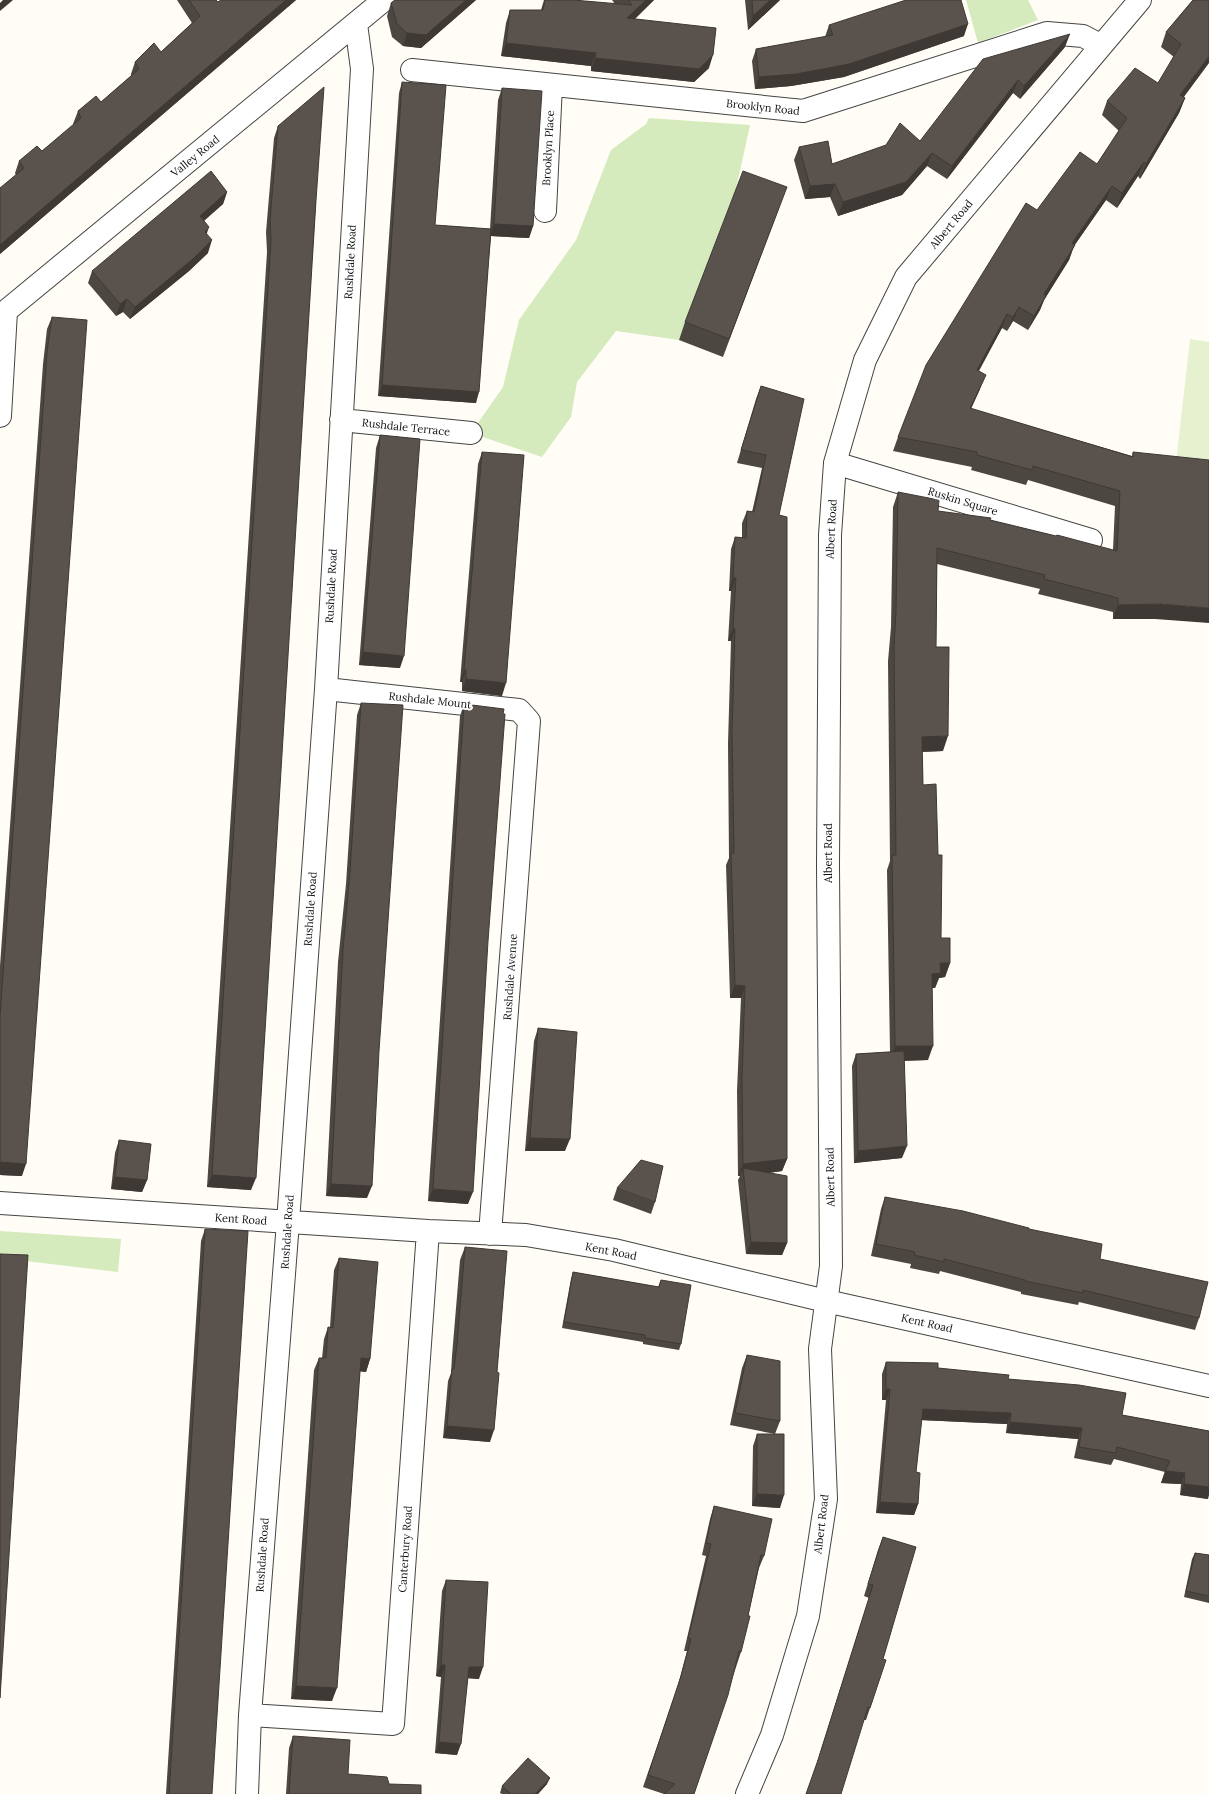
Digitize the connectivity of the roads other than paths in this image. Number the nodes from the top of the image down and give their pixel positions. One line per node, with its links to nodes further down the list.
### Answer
1 (384, 0): 3 (street, Valley Road)
2 (1140, 0): 4 (street, Albert Road)
3 (356, 24): 8 (street, Valley Road); 10 (street, Rushdale Road)
4 (1100, 45): 6 (street, Brooklyn Road); 12 (street, Albert Road)
5 (412, 70): 6 (street, Brooklyn Road)
6 (551, 84): 7 (street, Brooklyn Place)
7 (545, 211)
8 (3, 311): 9 (street)
9 (0, 416)
10 (341, 420): 11 (street, Rushdale Terrace); 14 (street, Rushdale Road)
11 (471, 433)
12 (835, 463): 13 (street, Ruskin Square); 20 (street, Albert Road)
13 (1091, 540)
14 (326, 688): 15 (street, Rushdale Mount); 17 (street, Rushdale Road)
15 (529, 720): 19 (street, Rushdale Avenue)
16 (0, 1203): 17 (street, Kent Road)
17 (288, 1222): 18 (street, Kent Road); 22 (street, Rushdale Road)
18 (428, 1231): 19 (street, Kent Road); 22 (street, Canterbury Road)
19 (490, 1234): 20 (street, Kent Road)
20 (826, 1301): 21 (street, Kent Road); 24 (street, Albert Road)
21 (1209, 1386)
22 (250, 1714): 23 (street, Rushdale Road)
23 (247, 1794)
24 (747, 1794)

